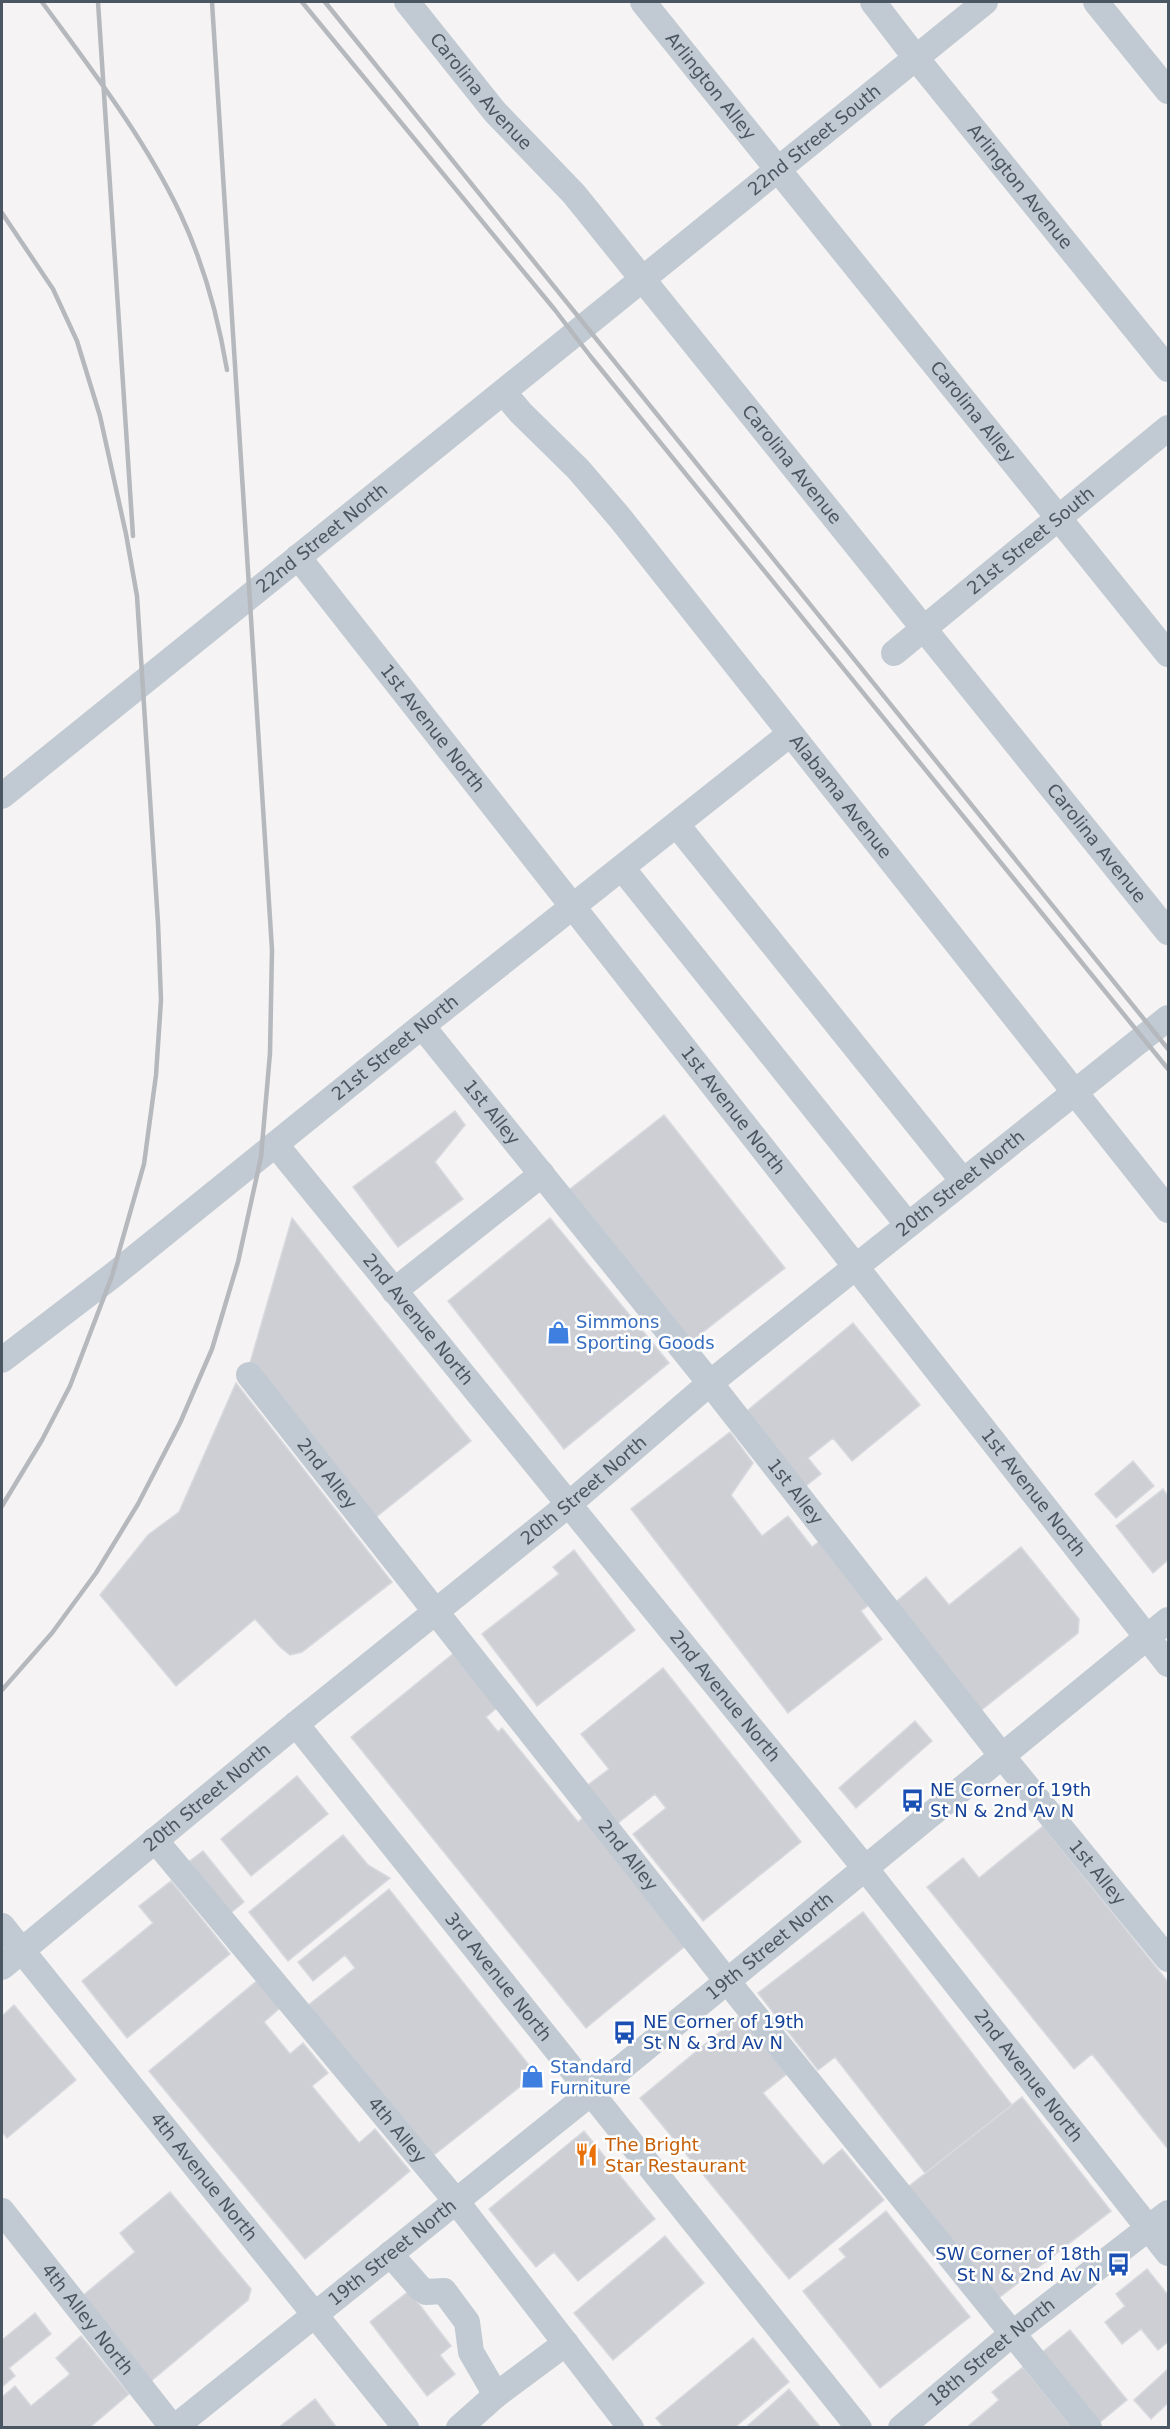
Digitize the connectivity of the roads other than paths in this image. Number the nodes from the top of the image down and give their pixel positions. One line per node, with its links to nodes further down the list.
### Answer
1 (407, 2): 9 (street, Carolina Avenue)
2 (643, 2): 8 (street, Arlington Alley)
3 (985, 2): 6 (street, 22nd Street South)
4 (1096, 2): 7 (street)
5 (876, 3): 6 (street, Arlington Avenue)
6 (916, 58): 8 (street, 22nd Street South); 10 (street, Arlington Avenue)
7 (1168, 91)
8 (778, 170): 9 (street, 22nd Street South); 13 (street, Carolina Alley)
9 (643, 279): 11 (street, 22nd Street North); 15 (street, Carolina Avenue)
10 (1168, 369)
11 (504, 393): 14 (street, 22nd Street North); 18 (street, Alabama Avenue)
12 (1168, 428): 13 (street, 21st Street South)
13 (1059, 518): 15 (street, 21st Street South); 17 (street, Carolina Alley)
14 (298, 557): 19 (street, 22nd Street North); 22 (street, 1st Avenue North)
15 (923, 630): 16 (street, 21st Street South); 23 (street, Carolina Avenue)
16 (894, 653)
17 (1168, 654)
18 (790, 734): 20 (street, 21st Street North); 26 (street, Alabama Avenue)
19 (2, 796)
20 (677, 825): 21 (street, 21st Street North); 29 (street)
21 (622, 868): 22 (street, 21st Street North); 31 (street)
22 (573, 908): 25 (street, 21st Street North); 32 (street, 1st Avenue North)
23 (1168, 932)
24 (1168, 1018): 26 (street, 20th Street North)
25 (422, 1026): 27 (street, 21st Street North); 28 (street, 1st Alley)
26 (1074, 1092): 29 (street, 20th Street North); 30 (street, Alabama Avenue)
27 (276, 1145): 33 (street, 2nd Avenue North); 34 (street, 21st Street North)
28 (542, 1174): 33 (street); 36 (street, 1st Alley)
29 (963, 1181): 31 (street, 20th Street North)
30 (1168, 1210)
31 (908, 1225): 32 (street, 20th Street North)
32 (856, 1267): 36 (street, 20th Street North); 40 (street, 1st Avenue North)
33 (394, 1290): 37 (street, 2nd Avenue North)
34 (2, 1360)
35 (249, 1375): 38 (street, 2nd Alley)
36 (710, 1383): 37 (street, 20th Street North); 43 (street, 1st Alley)
37 (568, 1505): 38 (street, 20th Street North); 45 (street, 2nd Avenue North)
38 (435, 1611): 42 (street, 20th Street North); 50 (street, 2nd Alley)
39 (1168, 1620): 40 (street, 19th Street North)
40 (1147, 1637): 41 (street, 1st Avenue North); 43 (street, 19th Street North)
41 (1168, 1664)
42 (296, 1724): 44 (street, 20th Street North); 51 (street, 3rd Avenue North)
43 (1002, 1756): 45 (street, 19th Street North); 48 (street, 1st Alley)
44 (154, 1840): 47 (street, 20th Street North); 52 (street, 4th Alley)
45 (865, 1868): 50 (street, 19th Street North); 54 (street, 2nd Avenue North)
46 (2, 1926): 47 (street, 4th Avenue North)
47 (22, 1950): 49 (street, 20th Street North); 57 (street, 4th Avenue North)
48 (1168, 1959)
49 (2, 1967)
50 (727, 1981): 51 (street, 19th Street North); 58 (street, 2nd Alley)
51 (592, 2092): 52 (street, 19th Street North); 65 (street, 3rd Avenue North)
52 (456, 2201): 56 (street, 19th Street North); 59 (street, 4th Alley)
53 (2, 2211): 61 (street, 4th Alley North)
54 (1159, 2221): 55 (street, 2nd Avenue North); 58 (street, 18th Street North)
55 (1168, 2253)
56 (390, 2254): 57 (street, 19th Street North); 60 (street)
57 (315, 2314): 61 (street, 19th Street North); 62 (street, 4th Avenue North)
58 (1013, 2334): 66 (street, 18th Street North); 67 (street, 2nd Alley)
59 (566, 2343): 60 (street); 64 (street, 4th Alley)
60 (496, 2395): 63 (street)
61 (174, 2427)
62 (406, 2427)
63 (459, 2427)
64 (631, 2427)
65 (859, 2427)
66 (902, 2427)
67 (1089, 2427)

